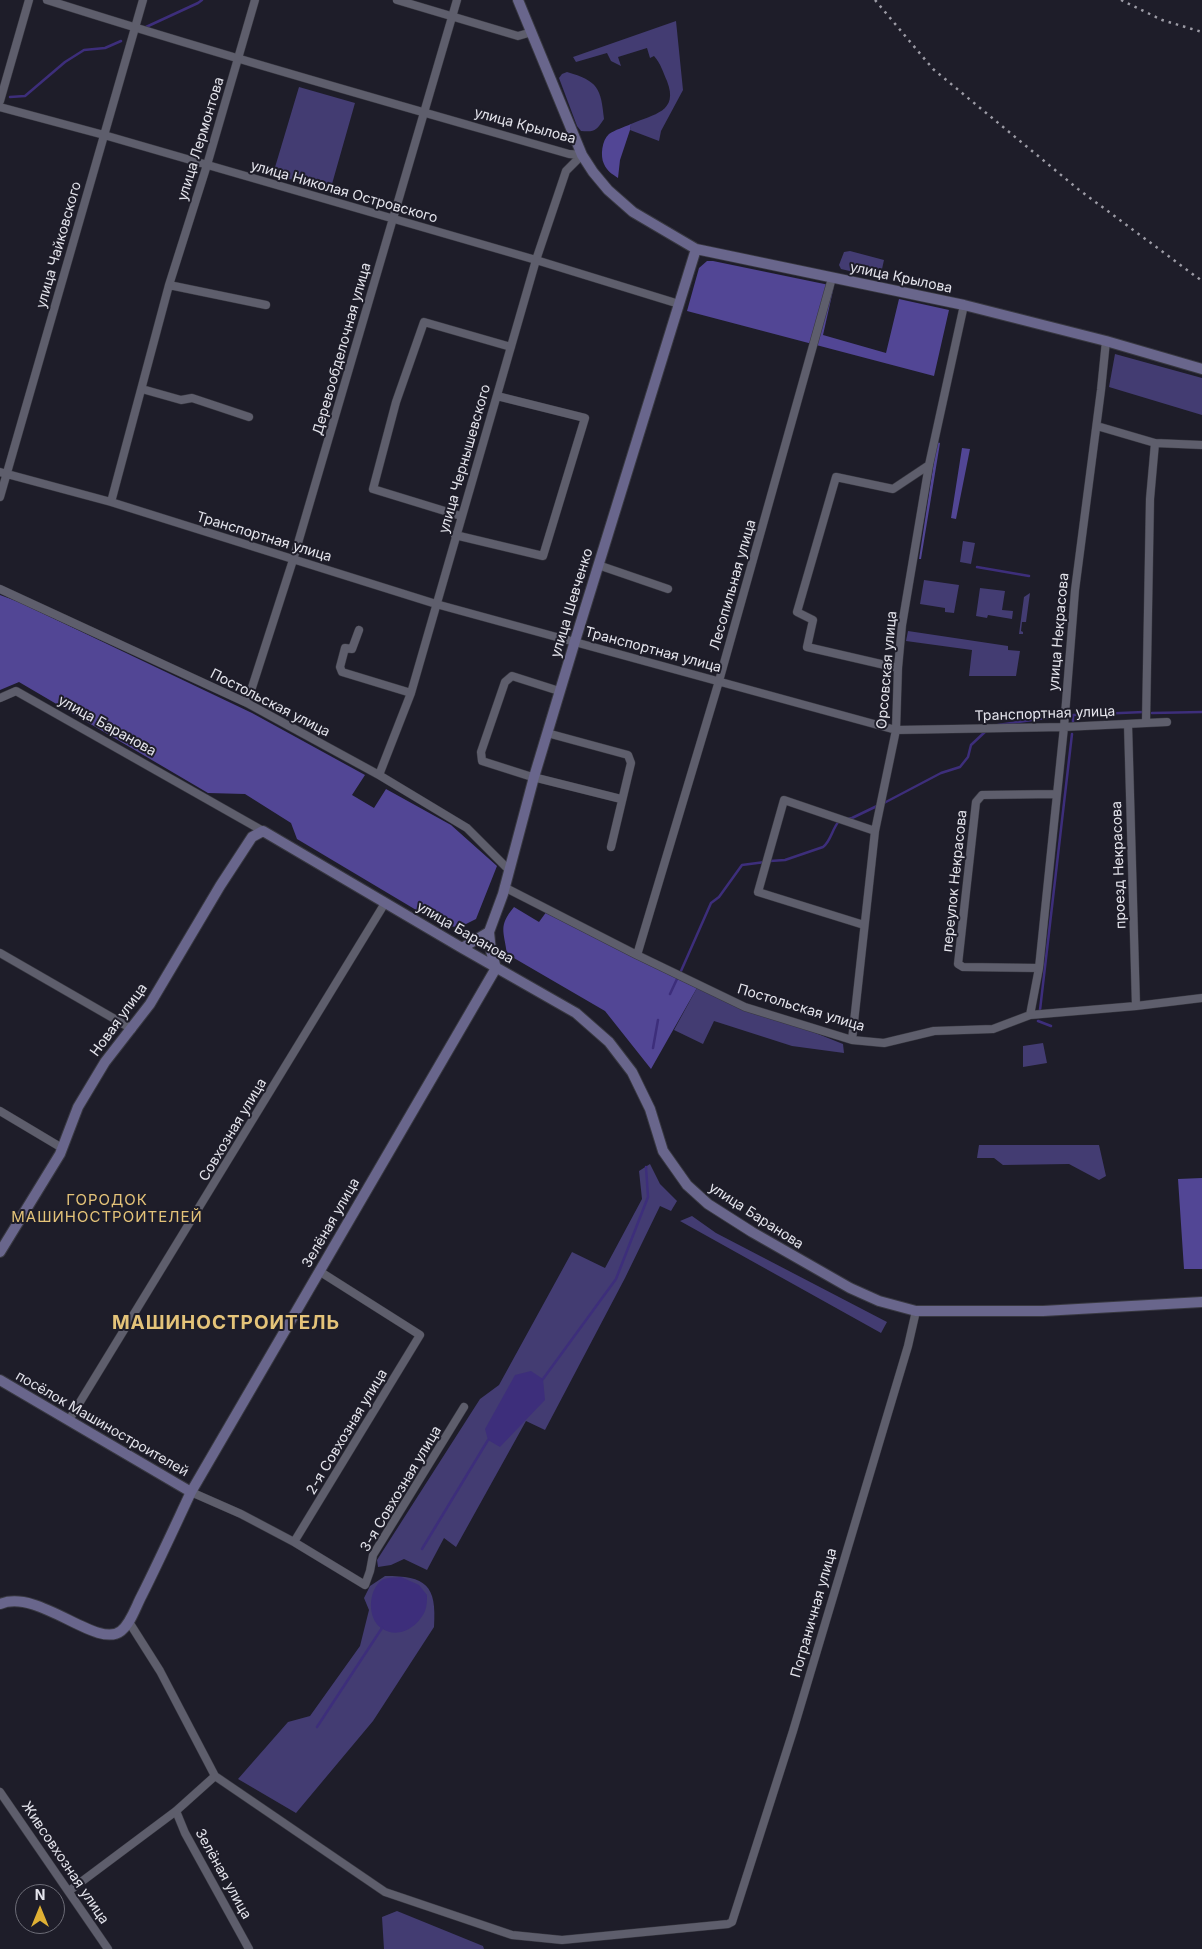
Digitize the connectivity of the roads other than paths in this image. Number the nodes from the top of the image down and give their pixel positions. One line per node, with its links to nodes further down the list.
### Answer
1 (29, 0): 12 (street)
2 (48, 0): 9 (street, улица Крылова)
3 (143, 0): 9 (street, улица Чайковского)
4 (256, 0): 11 (street, улица Лермонтова)
5 (398, 0): 8 (street)
6 (457, 0): 8 (street, Деревообделочная улица)
7 (518, 0): 10 (main road)
8 (452, 16): 10 (street); 14 (street, Деревообделочная улица)
9 (135, 28): 11 (street, улица Крылова); 15 (street, улица Чайковского)
10 (532, 32): 16 (main road)
11 (238, 58): 14 (street, улица Крылова); 17 (street, улица Лермонтова)
12 (0, 101)
13 (0, 107): 15 (street, улица Николая Островского)
14 (424, 112): 16 (street, улица Крылова); 18 (street, Деревообделочная улица)
15 (104, 135): 17 (street, улица Николая Островского); 36 (street, улица Чайковского)
16 (582, 155): 19 (main road, улица Крылова); 20 (street, улица Чернышевского)
17 (207, 166): 18 (street, улица Николая Островского); 22 (street, улица Лермонтова)
18 (393, 220): 20 (street, улица Николая Островского); 41 (street, Деревообделочная улица)
19 (696, 249): 21 (main road, улица Крылова); 23 (main road, улица Шевченко)
20 (536, 260): 23 (street, улица Николая Островского); 27 (street, улица Чернышевского)
21 (832, 278): 25 (main road, улица Крылова); 49 (street, Лесопильная улица)
22 (169, 285): 24 (street); 29 (street, улица Лермонтова)
23 (679, 304): 42 (main road, улица Шевченко)
24 (266, 305)
25 (964, 305): 26 (main road, улица Крылова); 35 (street, Орсовская улица)
26 (1106, 341): 28 (main road, улица Крылова); 32 (street, улица Некрасова)
27 (511, 347): 30 (street, улица Чернышевского); 39 (street)
28 (1202, 369)
29 (142, 389): 31 (street); 38 (street, улица Лермонтова)
30 (496, 396): 39 (street, улица Чернышевского); 40 (street)
31 (249, 417)
32 (1096, 426): 33 (street); 57 (street, улица Некрасова)
33 (1155, 443): 34 (street); 55 (street)
34 (1202, 445)
35 (929, 465): 48 (street, Орсовская улица); 48 (street)
36 (4, 473): 37 (street, улица Чайковского); 38 (street, Транспортная улица)
37 (0, 497)
38 (111, 502): 41 (street, Транспортная улица)
39 (461, 516): 40 (street, улица Чернышевского)
40 (455, 535): 45 (street, улица Чернышевского)
41 (293, 560): 45 (street, Транспортная улица); 53 (street, Деревообделочная улица)
42 (598, 564): 44 (street); 47 (main road, улица Шевченко)
43 (0, 589): 53 (street, Постольская улица)
44 (668, 590)
45 (436, 604): 47 (street, Транспортная улица); 51 (street, улица Чернышевского)
46 (359, 630): 51 (street)
47 (575, 641): 49 (street, Транспортная улица); 50 (main road, улица Шевченко)
48 (898, 668): 58 (street, Орсовская улица)
49 (718, 681): 58 (street, Транспортная улица); 74 (street, Лесопильная улица)
50 (560, 691): 59 (main road, улица Шевченко); 61 (street)
51 (410, 693): 60 (street, улица Чернышевского)
52 (0, 698): 64 (street, улица Баранова)
53 (248, 703): 60 (street, Постольская улица)
54 (1167, 722): 55 (street, Транспортная улица)
55 (1146, 723): 56 (street, Транспортная улица)
56 (1128, 724): 57 (street, Транспортная улица); 78 (street, проезд Некрасова)
57 (1064, 727): 58 (street, Транспортная улица); 62 (street, улица Некрасова)
58 (896, 730): 65 (street, Орсовская улица)
59 (547, 733): 61 (main road, улица Шевченко); 63 (street)
60 (379, 775): 67 (street, Постольская улица)
61 (534, 777): 63 (street); 67 (main road, улица Шевченко)
62 (1056, 794): 76 (street, улица Некрасова); 76 (street, переулок Некрасова)
63 (621, 799): 66 (street)
64 (263, 831): 69 (main road, улица Баранова); 80 (main road, Новая улица)
65 (875, 831): 70 (street, Орсовская улица); 70 (street)
66 (610, 847)
67 (508, 870): 68 (main road, улица Шевченко)
68 (504, 887): 71 (main road, улица Шевченко); 74 (street, Постольская улица)
69 (385, 902): 72 (main road, улица Баранова); 90 (street, Совхозная улица)
70 (864, 925): 81 (street, Орсовская улица)
71 (489, 932): 72 (main road); 75 (main road, улица Шевченко)
72 (462, 948): 75 (main road, улица Баранова)
73 (0, 953): 80 (street)
74 (637, 955): 81 (street, Постольская улица)
75 (496, 968): 85 (main road, Зелёная улица); 87 (main road, улица Баранова)
76 (1039, 968): 79 (street, улица Некрасова)
77 (1202, 998): 78 (street, Постольская улица)
78 (1136, 1006): 79 (street, Постольская улица)
79 (1030, 1014): 81 (street, Постольская улица)
80 (132, 1029): 83 (main road, Новая улица)
81 (852, 1040)
82 (0, 1111): 83 (street)
83 (62, 1148): 84 (main road, Новая улица)
84 (0, 1252)
85 (319, 1271): 91 (main road, Зелёная улица); 92 (street, 2-я Совхозная улица)
86 (1202, 1302): 87 (main road, улица Баранова)
87 (916, 1311): 95 (street, Пограничная улица)
88 (0, 1380): 90 (main road, посёлок Машиностроителей)
89 (464, 1407): 92 (street, 3-я Совхозная улица)
90 (70, 1420): 91 (main road, посёлок Машиностроителей)
91 (191, 1492): 92 (street); 94 (main road)
92 (294, 1542)
93 (0, 1604): 94 (main road)
94 (129, 1622): 95 (street)
95 (215, 1776): 97 (street)
96 (0, 1792): 98 (street, Живсовхозная улица)
97 (176, 1811): 98 (street); 100 (street, Зелёная улица)
98 (69, 1891): 99 (street, Живсовхозная улица)
99 (108, 1949)
100 (249, 1949)

